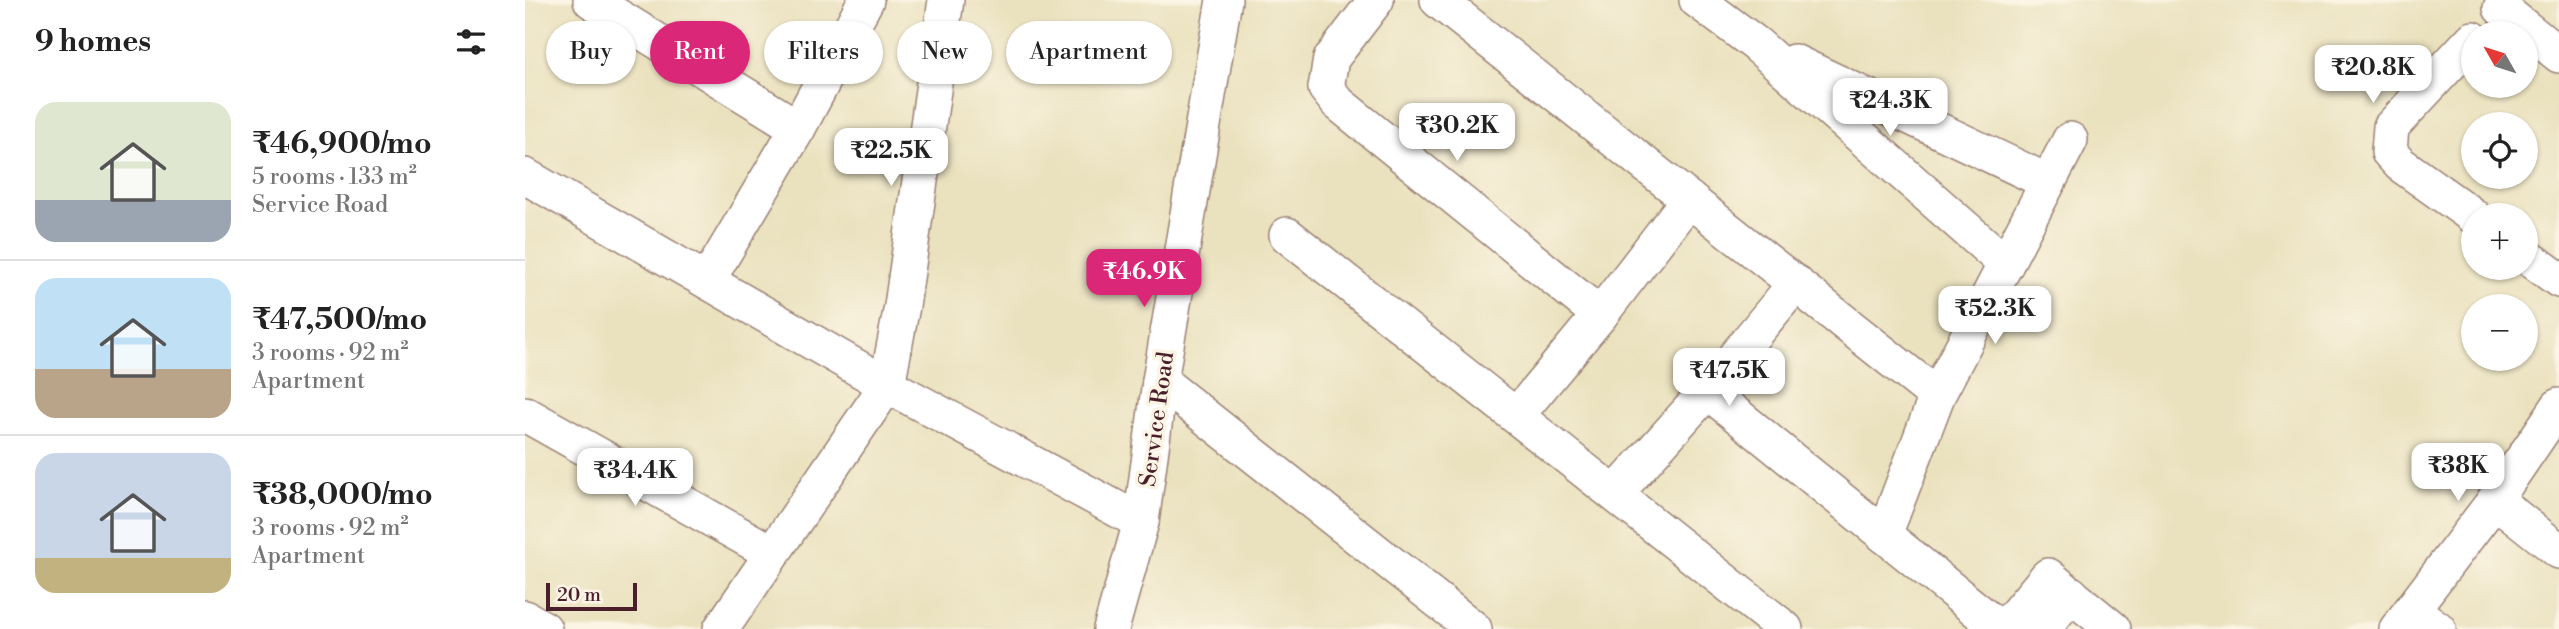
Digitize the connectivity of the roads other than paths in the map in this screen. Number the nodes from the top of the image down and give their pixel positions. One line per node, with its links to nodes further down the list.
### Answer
1 (591, 0): 13 (street)
2 (866, 0): 13 (street)
3 (946, 0): 27 (street)
4 (1224, 0): 26 (street, Service Road)
5 (1376, 0): 25 (street)
6 (1438, 0): 17 (street)
7 (1697, 0): 10 (street)
8 (2505, 4): 9 (street); 12 (street)
9 (2489, 21)
10 (1756, 44): 16 (street); 20 (street)
11 (2461, 52): 18 (street)
12 (2559, 55)
13 (798, 128): 23 (street)
14 (2070, 140): 16 (street)
15 (525, 176): 23 (street)
16 (2048, 182): 20 (street)
17 (1689, 199): 24 (street); 25 (street)
18 (2461, 207)
19 (1287, 235): 32 (street)
20 (2006, 264): 29 (street)
21 (2538, 265): 22 (street)
22 (2559, 280)
23 (707, 281): 27 (street)
24 (1796, 283): 28 (street); 29 (street)
25 (1600, 316): 32 (street)
26 (1160, 381): 35 (street, Service Road); 45 (street)
27 (887, 384): 35 (street); 38 (street)
28 (1707, 391): 33 (street); 36 (street)
29 (1937, 396): 36 (street)
30 (2559, 406): 34 (street)
31 (525, 414): 38 (street)
32 (1516, 416): 33 (street)
33 (1615, 494): 46 (street)
34 (2495, 500): 37 (street); 41 (street)
35 (1141, 522): 44 (street, Service Road)
36 (1884, 535): 47 (street)
37 (2559, 551)
38 (772, 553): 43 (street)
39 (2071, 594): 47 (street); 48 (street); 49 (street)
40 (525, 618): 42 (street)
41 (2416, 622)
42 (544, 629)
43 (721, 629)
44 (1111, 629)
45 (1474, 629)
46 (1785, 629)
47 (2002, 629)
48 (2043, 629)
49 (2113, 629)

